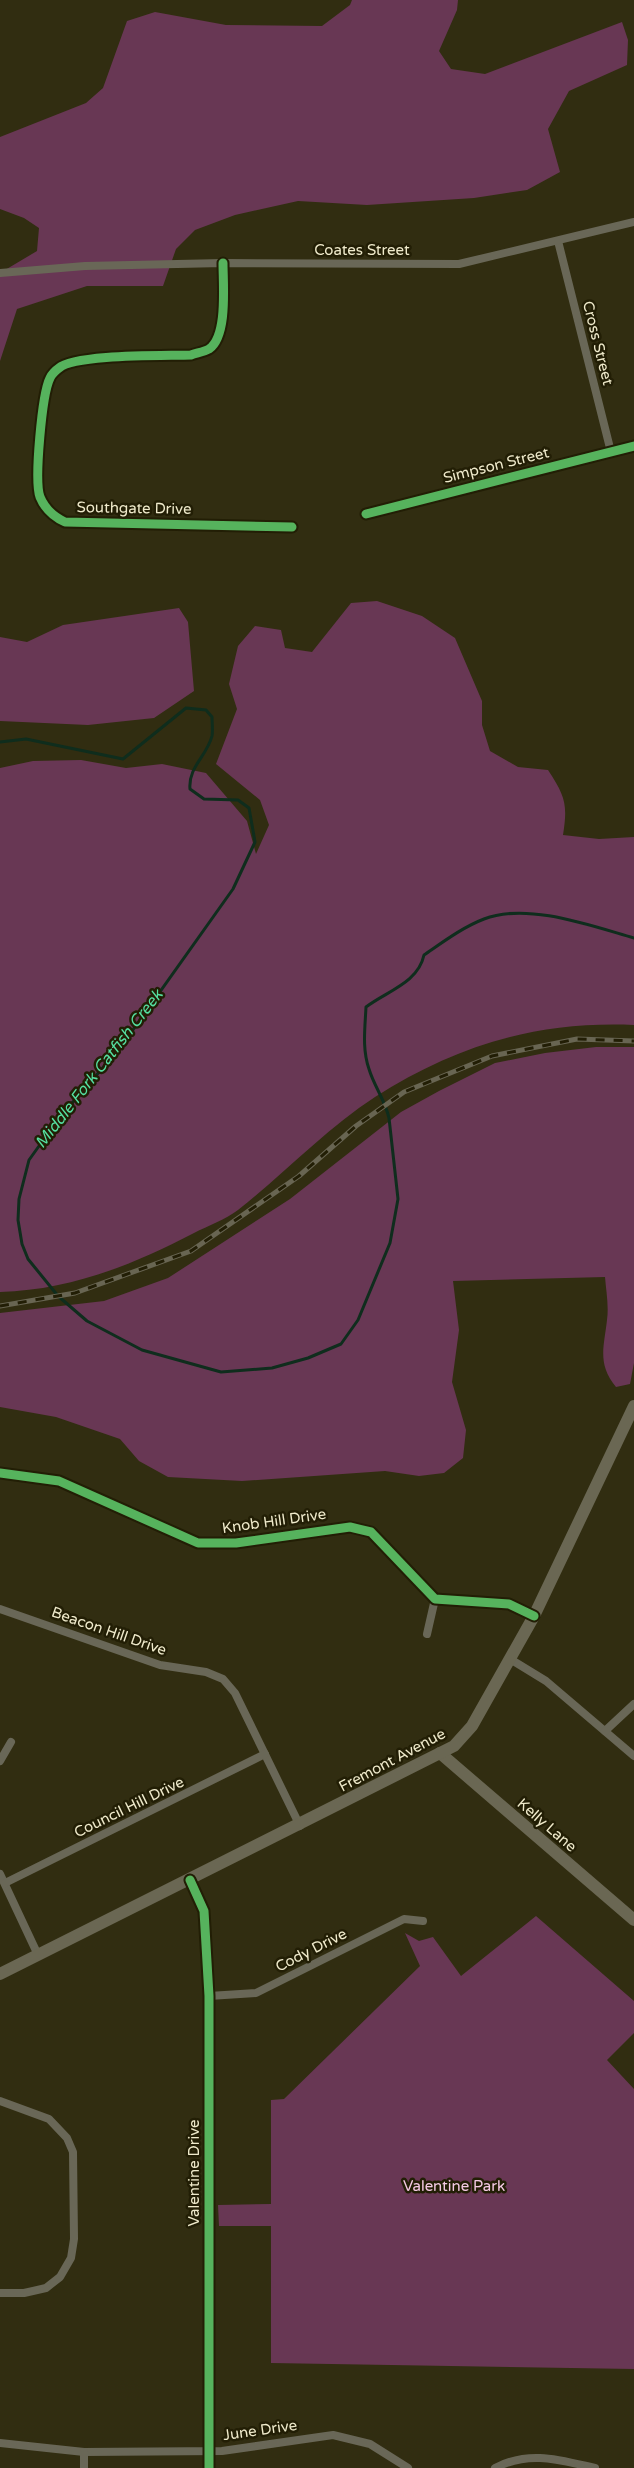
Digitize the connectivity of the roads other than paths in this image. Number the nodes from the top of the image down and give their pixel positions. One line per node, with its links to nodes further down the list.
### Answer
1 (634, 222): 2 (street, Coates Street)
2 (558, 241): 3 (street, Coates Street); 6 (street, Cross Street)
3 (223, 263): 4 (street, Coates Street); 8 (street, Southgate Drive)
4 (0, 273)
5 (634, 446): 6 (street, Simpson Street)
6 (611, 452): 7 (street, Simpson Street)
7 (366, 514)
8 (292, 527)
9 (634, 1406): 13 (main road, Fremont Avenue)
10 (0, 1473): 11 (street, Knob Hill Drive)
11 (435, 1599): 13 (street); 14 (street)
12 (0, 1609): 20 (street, Beacon Hill Drive)
13 (534, 1616): 15 (main road, Fremont Avenue)
14 (427, 1634)
15 (510, 1659): 17 (street); 19 (main road, Fremont Avenue)
16 (634, 1704): 17 (street)
17 (605, 1731): 21 (street)
18 (11, 1742): 22 (street)
19 (440, 1753): 23 (main road, Fremont Avenue); 27 (main road, Kelly Lane)
20 (265, 1754): 23 (street, Beacon Hill Drive); 26 (street, Council Hill Drive)
21 (634, 1756)
22 (0, 1761)
23 (300, 1826): 25 (main road, Fremont Avenue)
24 (0, 1874): 26 (street)
25 (190, 1880): 29 (main road, Fremont Avenue); 31 (street, Valentine Drive)
26 (5, 1883): 29 (street)
27 (634, 1920)
28 (423, 1921): 31 (street, Cody Drive)
29 (38, 1955): 30 (main road, Fremont Avenue)
30 (0, 1974)
31 (209, 1996): 35 (street, Valentine Drive)
32 (0, 2101): 33 (street)
33 (0, 2293)
34 (0, 2443): 36 (street, June Drive)
35 (209, 2451): 36 (street, June Drive); 38 (street, Valentine Drive); 39 (street, June Drive)
36 (84, 2452): 37 (street)
37 (84, 2468)
38 (209, 2468)
39 (408, 2468)
40 (495, 2468): 41 (street)
41 (595, 2468)

